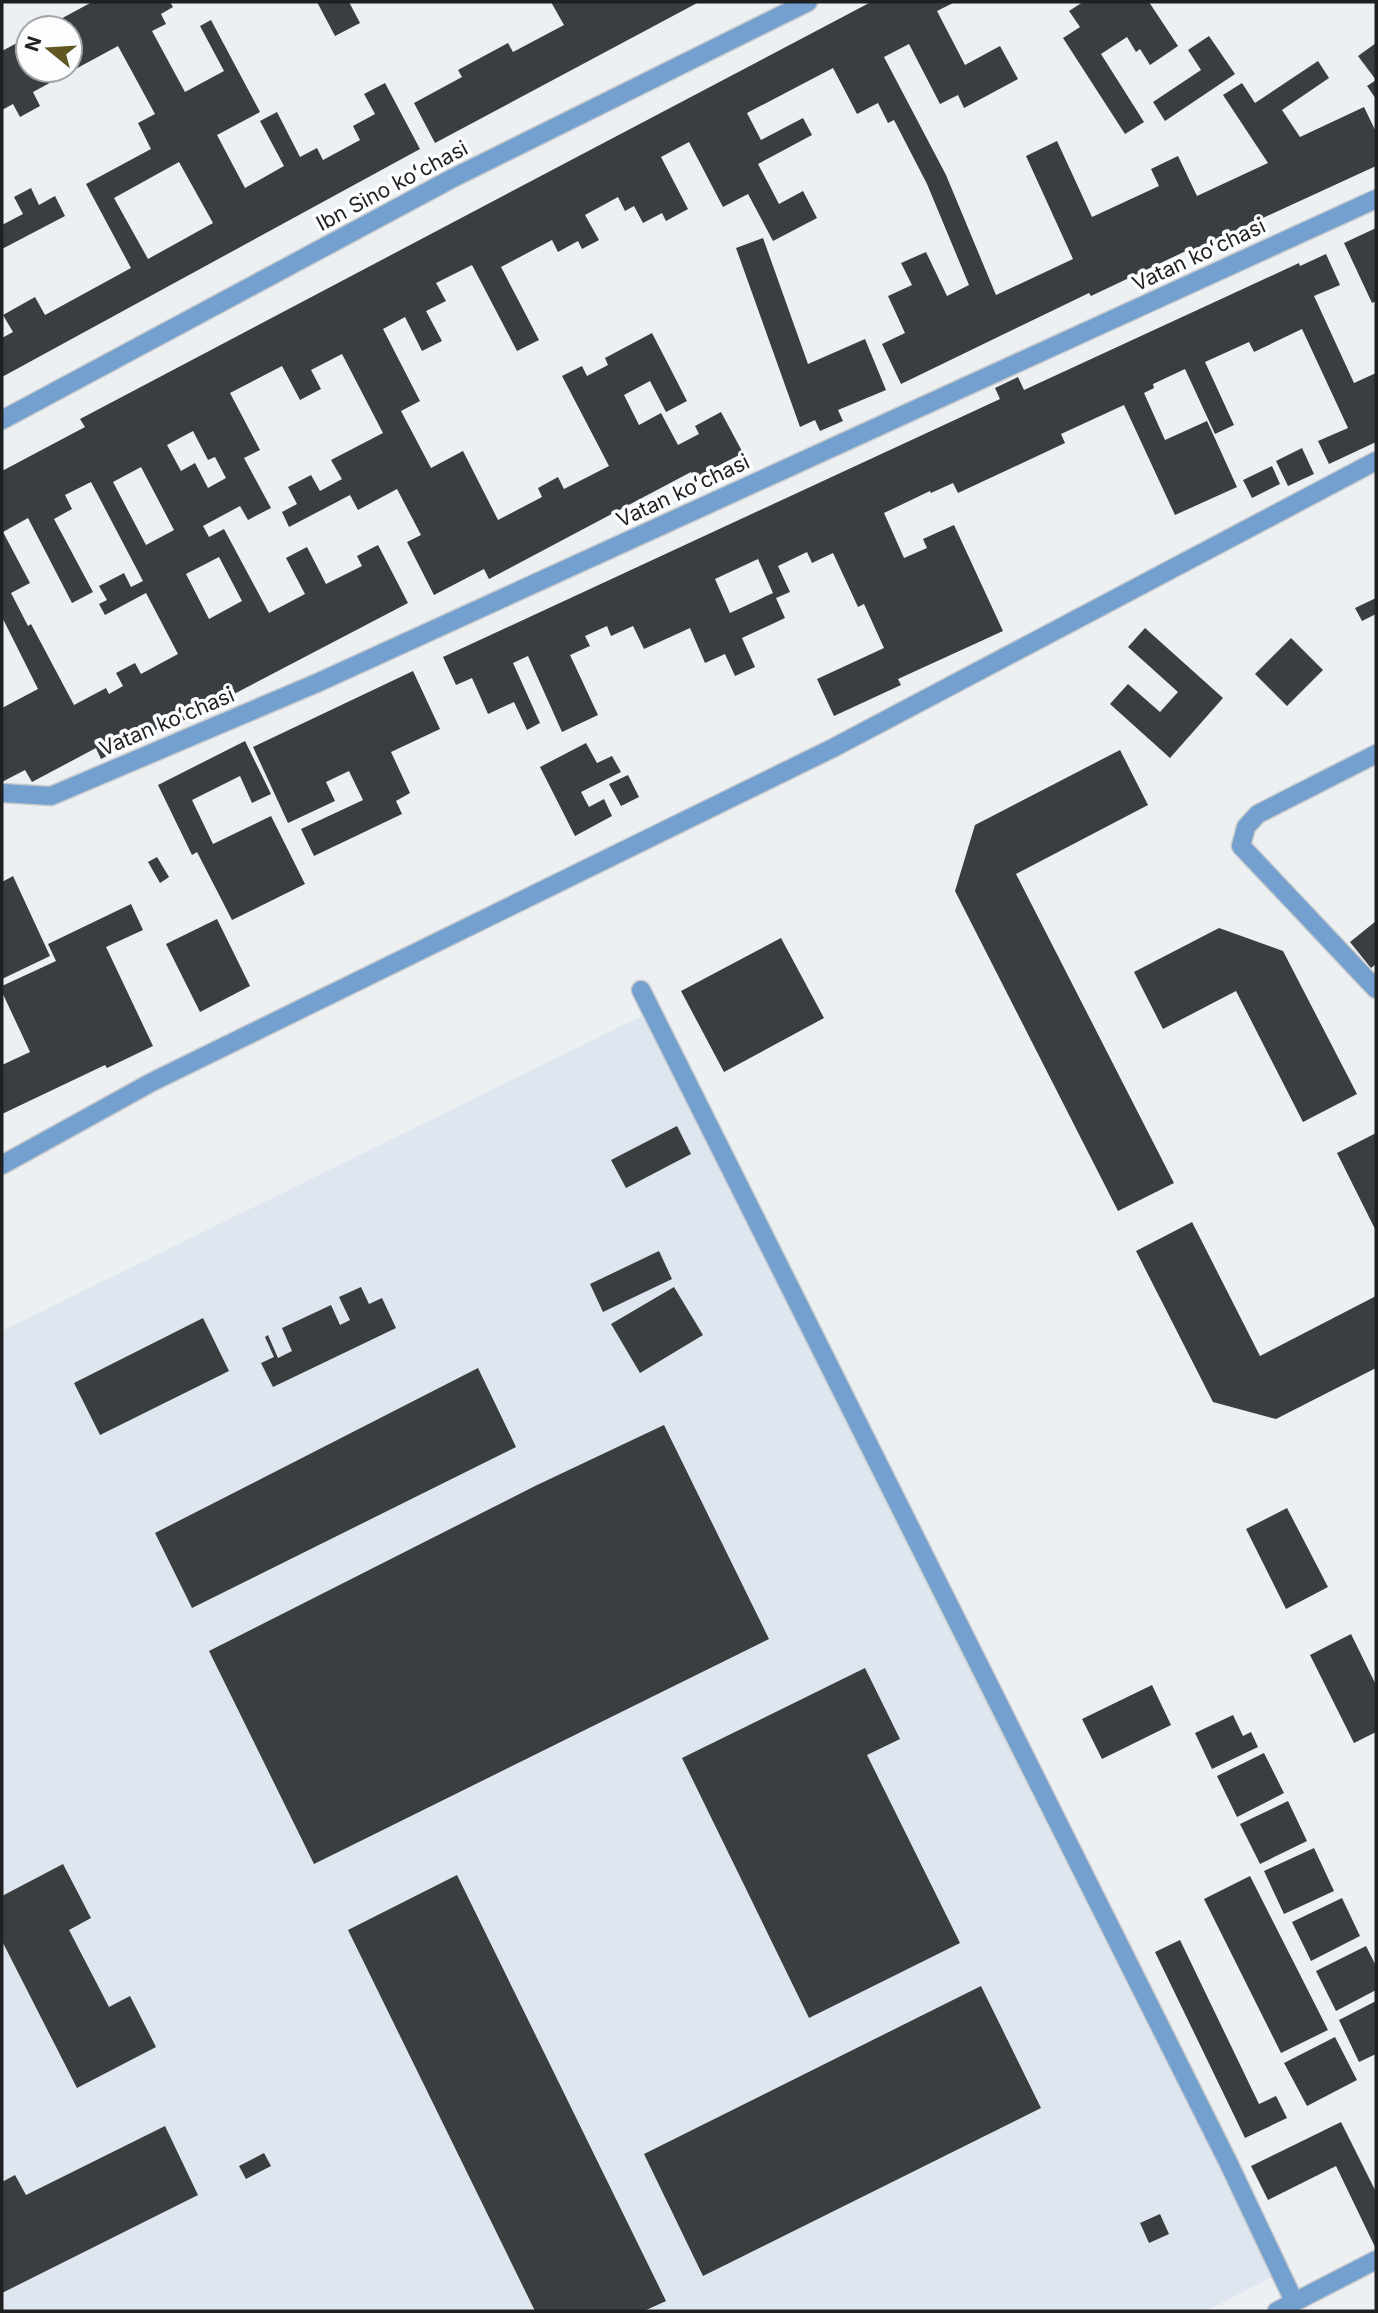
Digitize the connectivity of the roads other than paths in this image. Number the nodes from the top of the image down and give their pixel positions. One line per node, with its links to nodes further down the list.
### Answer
1 (808, 2): 3 (street, Ibn Sino koʻchasi)
2 (1376, 199): 6 (street, Vatan koʻchasi)
3 (2, 420)
4 (1376, 461): 9 (street)
5 (1376, 754): 7 (street)
6 (2, 793)
7 (1376, 989)
8 (641, 990): 11 (street)
9 (2, 1164)
10 (1376, 2260): 11 (street)
11 (1294, 2301): 12 (street)
12 (1277, 2311)

